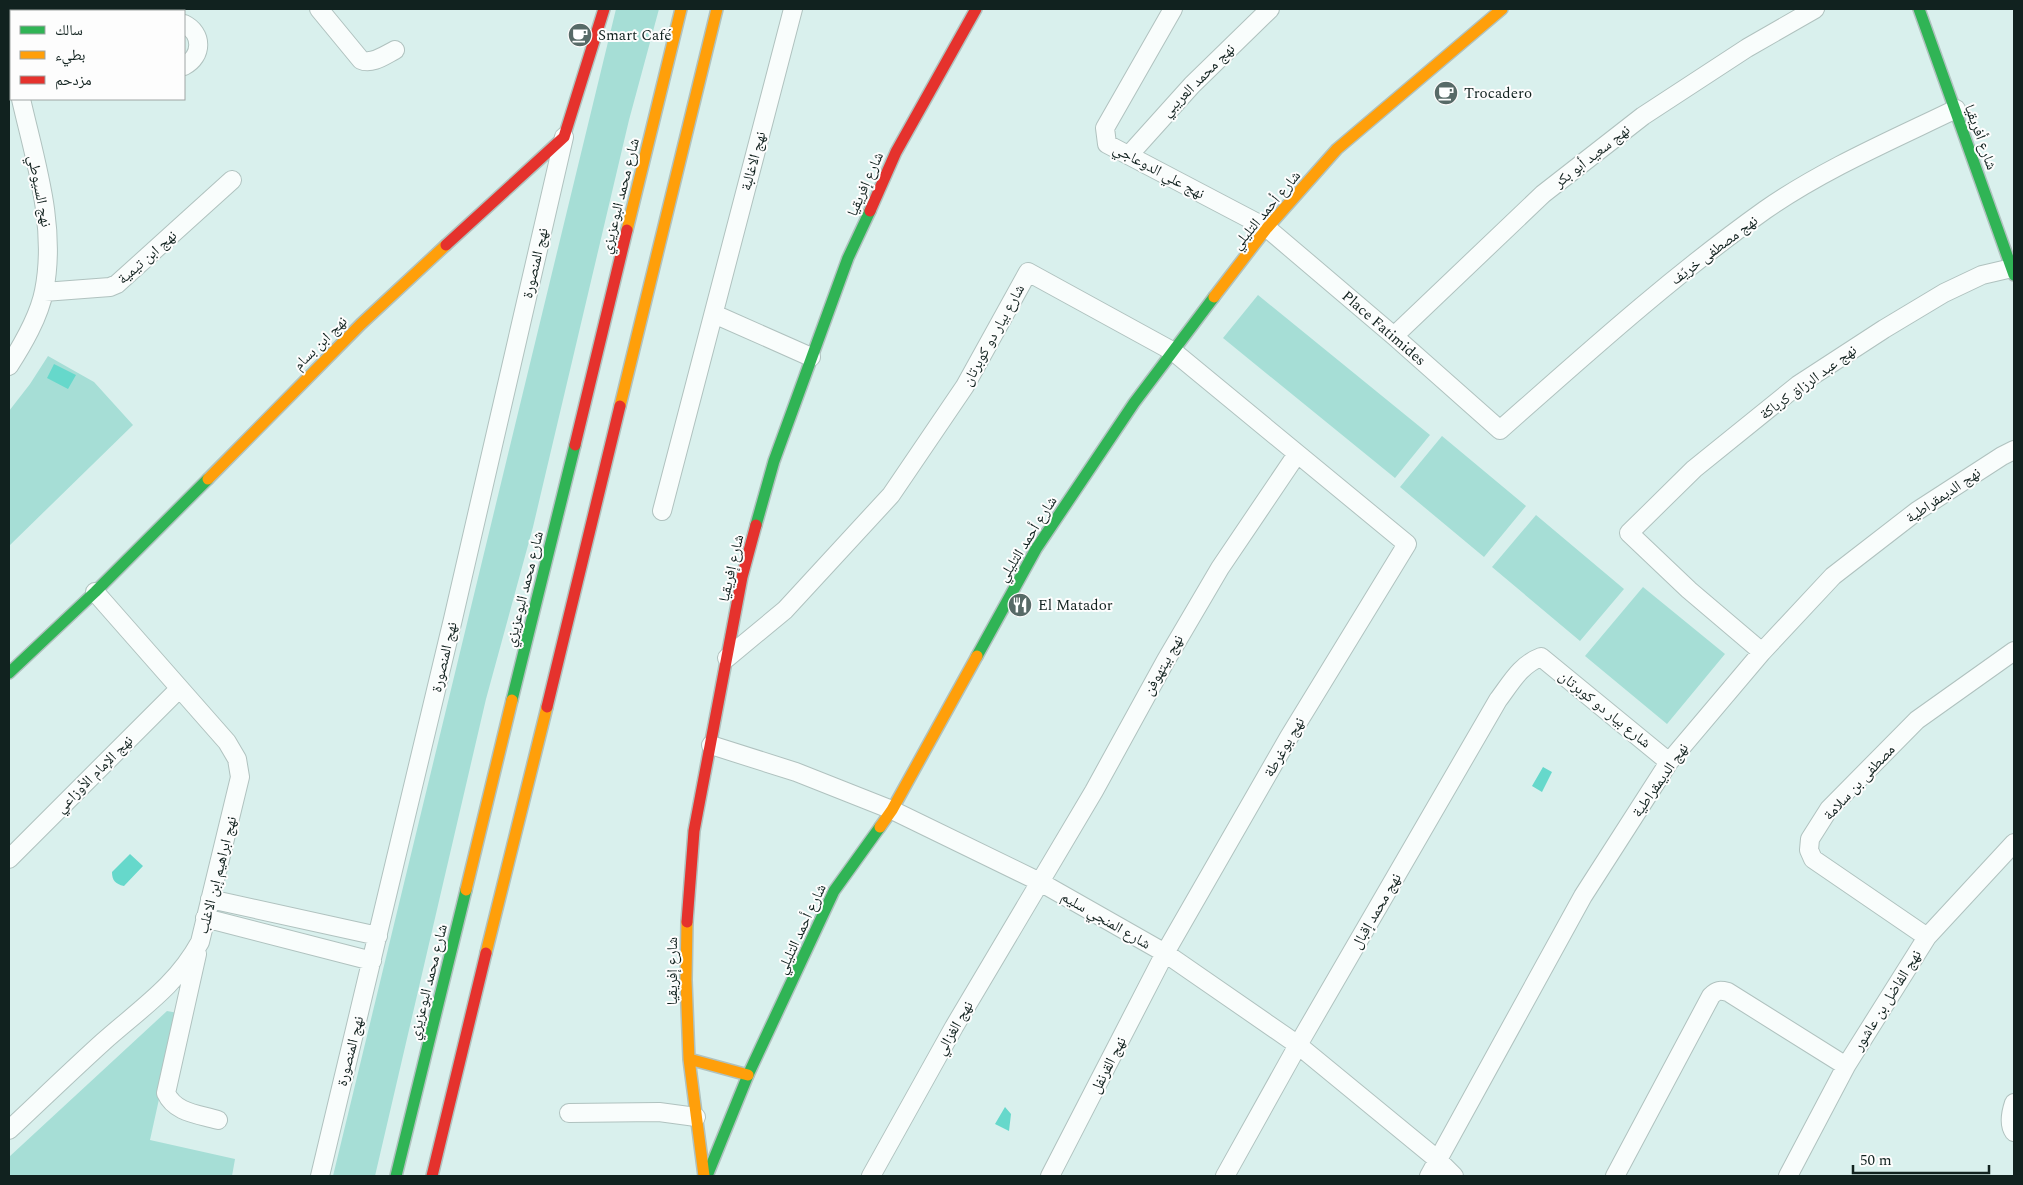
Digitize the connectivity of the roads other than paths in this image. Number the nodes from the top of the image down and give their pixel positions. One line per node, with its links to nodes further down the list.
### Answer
1 (319, 9): 13 (street)
2 (604, 9): 17 (main road, نهج ابن بسام)
3 (681, 9): 65 (main road, شارع محمد البوعزيزي)
4 (717, 9): 66 (main road)
5 (793, 9): 23 (street, نهج الاغالبة)
6 (976, 9): 26 (main road, شارع إفريقيا)
7 (1173, 9): 18 (street, نهج علي الدوعاجي)
8 (1270, 9): 18 (street, نهج محمد العريبي)
9 (1502, 9): 20 (main road, شارع أحمد التليلي)
10 (1815, 9): 24 (street, نهج سعيد أبو بكر)
11 (1919, 9): 16 (main road, شارع أفريقيا)
12 (185, 25): 14 (street)
13 (395, 50)
14 (185, 65)
15 (21, 100): 22 (street, نهج السيوطي)
16 (1956, 109): 21 (main road, شارع أفريقيا); 28 (street, نهج مصطفى خريّف)
17 (564, 137): 33 (main road, نهج ابن بسام); 48 (street, نهج المنصورة)
18 (1129, 155): 20 (street, نهج علي الدوعاجي)
19 (232, 180): 22 (street, نهج ابن تيمية)
20 (1267, 228): 24 (street, Place Fatimides); 25 (main road, شارع أحمد التليلي)
21 (2013, 272): 35 (street, نهج عبد الرزاق كرباكة)
22 (44, 292): 27 (street, نهج السيوطي)
23 (714, 314): 26 (street); 31 (street, نهج الاغالبة)
24 (1394, 336): 28 (street, Place Fatimides)
25 (1174, 352): 30 (street, شارع بيار دو كوبرتان); 37 (street, شارع بيار دو كوبرتان); 42 (main road, شارع أحمد التليلي)
26 (811, 357): 37 (main road, شارع إفريقيا)
27 (9, 365)
28 (1500, 430)
29 (2014, 450): 35 (street, نهج الديمقراطية)
30 (1297, 454): 32 (street, شارع بيار دو كوبرتان); 45 (street, نهج بيتهوفن)
31 (662, 512)
32 (1407, 544): 51 (street, نهج يوغرطة)
33 (95, 592): 38 (main road, نهج ابن بسام); 39 (street, نهج ابراهيم إبن الاغلب)
34 (2014, 651): 49 (street, مصطفى بن سلامة)
35 (1762, 652): 41 (street, نهج الديمقراطية)
36 (1541, 656): 41 (street, شارع بيار دو كوبرتان); 53 (street, نهج محمد إقبال)
37 (727, 658): 40 (main road, شارع إفريقيا)
38 (9, 672)
39 (179, 689): 44 (street, نهج الإمام الأوزاعي); 46 (street, نهج ابراهيم إبن الاغلب)
40 (711, 745): 42 (street, شارع المنجي سليم); 54 (main road, شارع إفريقيا)
41 (1669, 762): 63 (street, نهج الديمقراطية)
42 (892, 810): 45 (street, شارع المنجي سليم); 56 (main road, شارع أحمد التليلي)
43 (2014, 843): 49 (street, نهج الفاضل بن عاشور)
44 (9, 858)
45 (1040, 882): 51 (street, شارع المنجي سليم); 68 (street, نهج الغزالي)
46 (210, 899): 47 (street, نهج ابراهيم إبن الاغلب); 48 (street)
47 (205, 918): 50 (street, نهج ابراهيم إبن الاغلب); 52 (street)
48 (378, 936): 52 (street, نهج المنصورة)
49 (1927, 937): 55 (street, نهج الفاضل بن عاشور)
50 (200, 942): 60 (street); 61 (street, نهج ابراهيم إبن الاغلب)
51 (1166, 953): 53 (street, شارع المنجي سليم); 69 (street, نهج القرنفل)
52 (372, 961): 64 (street, نهج المنصورة)
53 (1298, 1045): 63 (street, شارع المنجي سليم); 70 (street, نهج محمد إقبال)
54 (689, 1059): 56 (main road); 59 (main road, شارع إفريقيا)
55 (1846, 1066): 73 (street); 74 (street, نهج الفاضل بن عاشور)
56 (748, 1075): 67 (main road, شارع أحمد التليلي)
57 (2014, 1103): 62 (street)
58 (569, 1113): 59 (street)
59 (696, 1117): 67 (main road, شارع إفريقيا)
60 (218, 1120)
61 (9, 1130)
62 (2014, 1132)
63 (1438, 1160): 71 (street, نهج الديمقراطية); 72 (street, شارع المنجي سليم)
64 (320, 1176)
65 (396, 1176)
66 (432, 1176)
67 (706, 1176)
68 (871, 1176)
69 (1050, 1176)
70 (1225, 1176)
71 (1429, 1176)
72 (1454, 1176)
73 (1615, 1176)
74 (1788, 1176)

